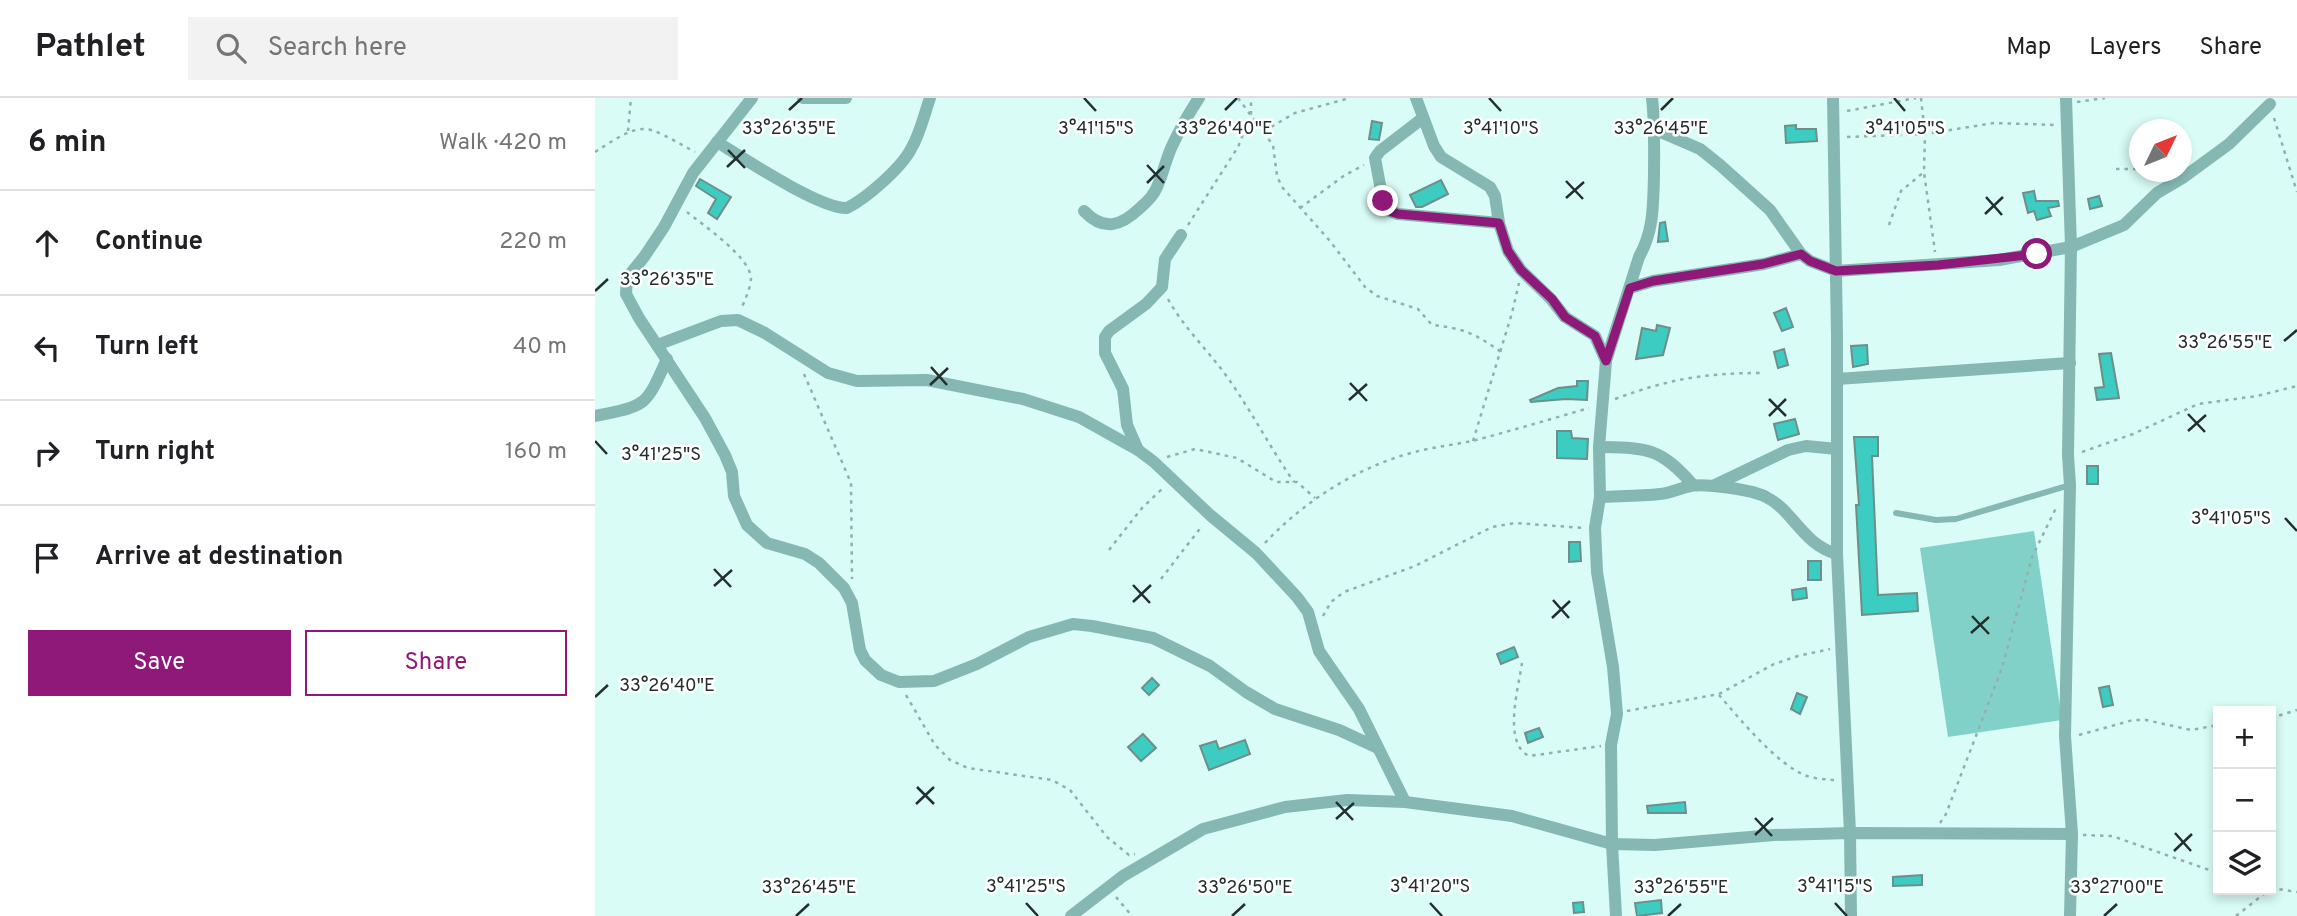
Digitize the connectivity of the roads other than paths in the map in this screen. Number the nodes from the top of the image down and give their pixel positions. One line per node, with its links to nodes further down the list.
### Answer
1 (752, 98): 13 (street)
2 (803, 98): 3 (street)
3 (846, 98)
4 (930, 98): 13 (street)
5 (1199, 98): 14 (street)
6 (1416, 98): 11 (street)
7 (1652, 98): 12 (street)
8 (1833, 98): 19 (street)
9 (2066, 101): 17 (street)
10 (2270, 104): 17 (street)
11 (1423, 118): 15 (street); 15 (street)
12 (1655, 130): 18 (street); 20 (street)
13 (717, 142): 21 (street)
14 (1084, 211)
15 (1499, 223): 23 (street)
16 (1181, 235): 29 (street)
17 (2071, 247): 19 (street); 24 (street)
18 (1801, 254): 19 (street); 20 (street)
19 (1836, 271): 25 (street)
20 (1630, 288): 23 (street)
21 (657, 345): 22 (street); 29 (street)
22 (667, 359): 26 (street); 36 (street)
23 (1606, 361): 27 (street)
24 (2070, 363): 25 (street); 31 (street)
25 (1837, 379): 28 (street)
26 (595, 416)
27 (1599, 447): 30 (street); 33 (street)
28 (1837, 449): 32 (street); 35 (street)
29 (1138, 450): 36 (street)
30 (1693, 485): 32 (street); 33 (street)
31 (2070, 485): 34 (lane); 39 (street)
32 (1713, 486): 35 (street)
33 (1600, 497): 40 (street)
34 (1896, 513)
35 (1837, 554): 38 (street)
36 (1378, 748): 37 (street)
37 (1405, 802): 40 (street); 41 (street)
38 (1850, 832): 39 (street); 40 (street); 43 (street)
39 (2072, 834): 44 (street)
40 (1612, 844): 42 (street)
41 (1071, 916)
42 (1616, 916)
43 (1851, 916)
44 (2070, 916)

